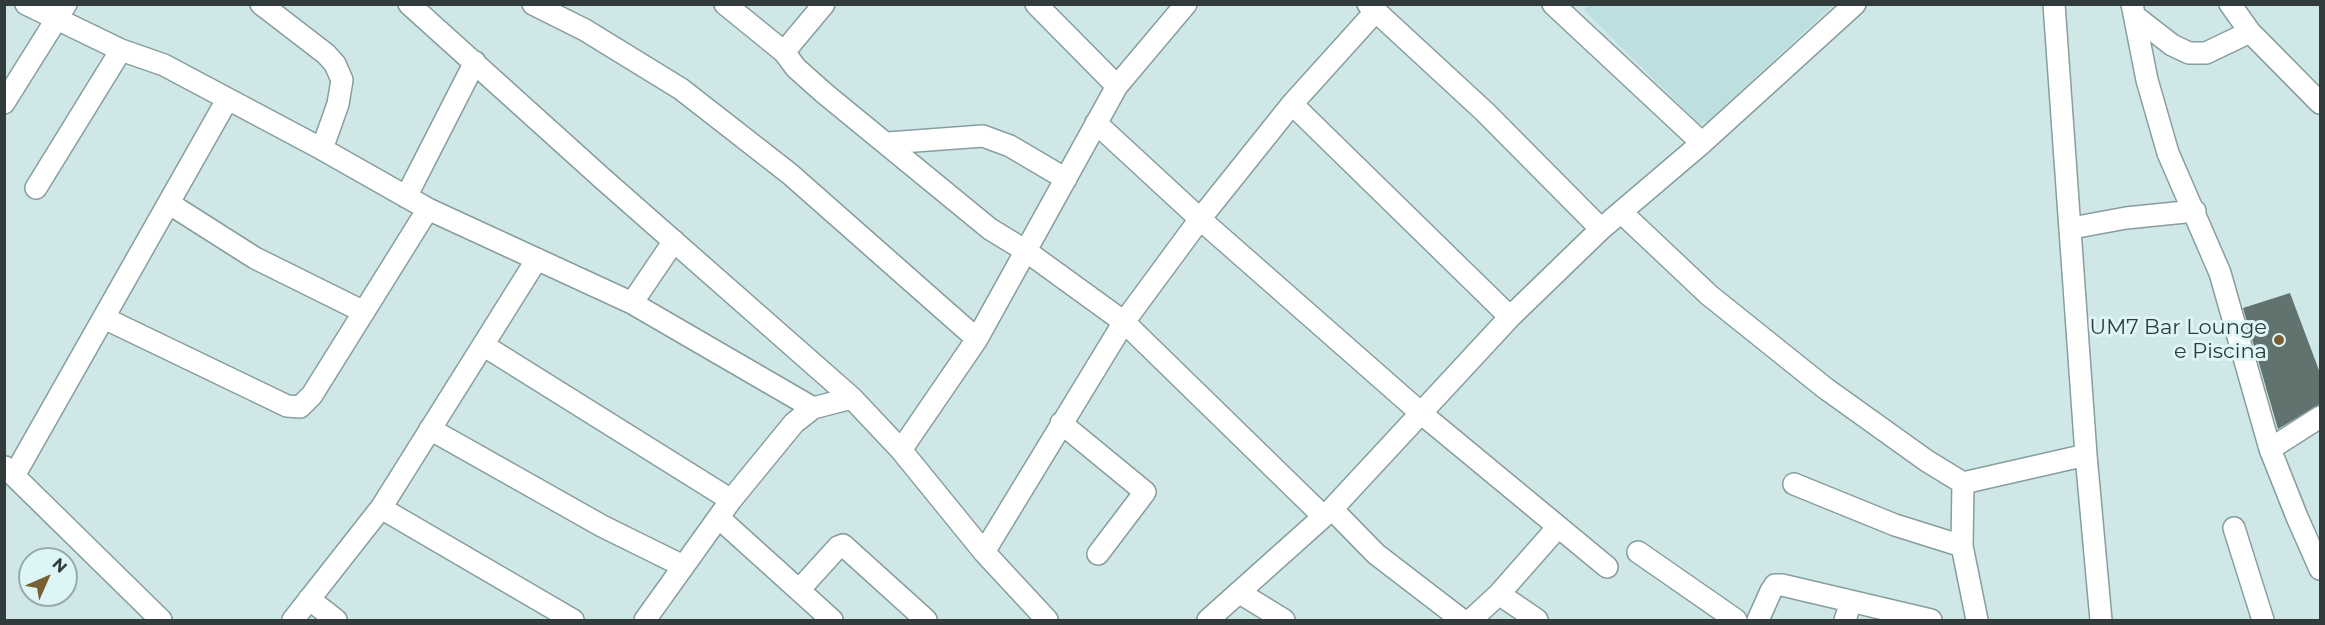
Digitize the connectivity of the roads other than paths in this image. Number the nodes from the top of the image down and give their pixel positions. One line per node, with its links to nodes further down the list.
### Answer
1 (27, 4): 15 (street)
2 (261, 4): 28 (street)
3 (409, 4): 19 (street)
4 (532, 4): 47 (street)
5 (725, 4): 18 (street)
6 (824, 4): 18 (street)
7 (1036, 4): 20 (street)
8 (1186, 4): 20 (street)
9 (1855, 4): 27 (street)
10 (2054, 4): 37 (street)
11 (2230, 4): 16 (street)
12 (1372, 8): 24 (street); 38 (street)
13 (1566, 8): 27 (street)
14 (2134, 11): 16 (street); 34 (street)
15 (61, 12): 17 (street); 22 (street)
16 (2250, 32): 23 (street)
17 (121, 50): 21 (street); 30 (street)
18 (784, 52): 26 (street)
19 (475, 62): 31 (street); 39 (street)
20 (1117, 86): 25 (street)
21 (227, 100): 28 (street); 32 (street)
22 (4, 103)
23 (2320, 103)
24 (1292, 104): 36 (street); 44 (street)
25 (1096, 123): 29 (street); 36 (street)
26 (888, 143): 29 (street); 40 (street)
27 (1702, 143): 35 (street)
28 (322, 149): 31 (street)
29 (1066, 179): 40 (street)
30 (36, 188)
31 (406, 197): 33 (street)
32 (170, 204): 43 (street); 45 (street)
33 (428, 210): 41 (street); 43 (street)
34 (2195, 212): 37 (street); 55 (street)
35 (1621, 213): 38 (street); 59 (street)
36 (1200, 219): 46 (street); 51 (street)
37 (2072, 228): 57 (street)
38 (1601, 229): 44 (street)
39 (674, 241): 42 (street); 49 (street)
40 (1026, 250): 46 (street); 47 (street)
41 (537, 259): 42 (street); 48 (street)
42 (632, 303): 50 (street)
43 (364, 312): 45 (street)
44 (1510, 317): 51 (street)
45 (104, 318): 58 (street)
46 (1124, 322): 53 (street); 63 (street)
47 (977, 339): 56 (street)
48 (483, 345): 54 (street); 62 (street)
49 (852, 398): 50 (street); 56 (street)
50 (813, 408): 62 (street)
51 (1422, 414): 63 (street); 64 (street)
52 (2320, 417): 55 (street)
53 (1060, 423): 67 (street); 69 (street)
54 (430, 429): 61 (street); 70 (street)
55 (2270, 449): 72 (street)
56 (901, 450): 67 (street)
57 (2086, 455): 59 (street); 95 (street)
58 (10, 470): 78 (street)
59 (1963, 483): 66 (street)
60 (1794, 484): 66 (street)
61 (381, 508): 76 (street); 81 (street)
62 (725, 509): 70 (street); 73 (street)
63 (1327, 512): 74 (street); 88 (street)
64 (1558, 527): 71 (street); 75 (street)
65 (2234, 528): 96 (street)
66 (1962, 546): 94 (street)
67 (984, 552): 85 (street)
68 (1638, 552): 91 (street)
69 (1098, 554)
70 (683, 566): 82 (street)
71 (1607, 567)
72 (2320, 568)
73 (799, 590): 83 (street); 84 (street)
74 (1240, 593): 86 (street); 87 (street)
75 (1500, 594): 89 (street); 90 (street)
76 (309, 599): 79 (street); 80 (street)
77 (1848, 611): 92 (street); 93 (street)
78 (161, 621)
79 (293, 621)
80 (336, 621)
81 (573, 621)
82 (645, 621)
83 (832, 621)
84 (926, 621)
85 (1047, 621)
86 (1208, 621)
87 (1284, 621)
88 (1462, 621)
89 (1471, 621)
90 (1537, 621)
91 (1736, 621)
92 (1758, 621)
93 (1931, 621)
94 (1977, 621)
95 (2101, 621)
96 (2263, 621)

